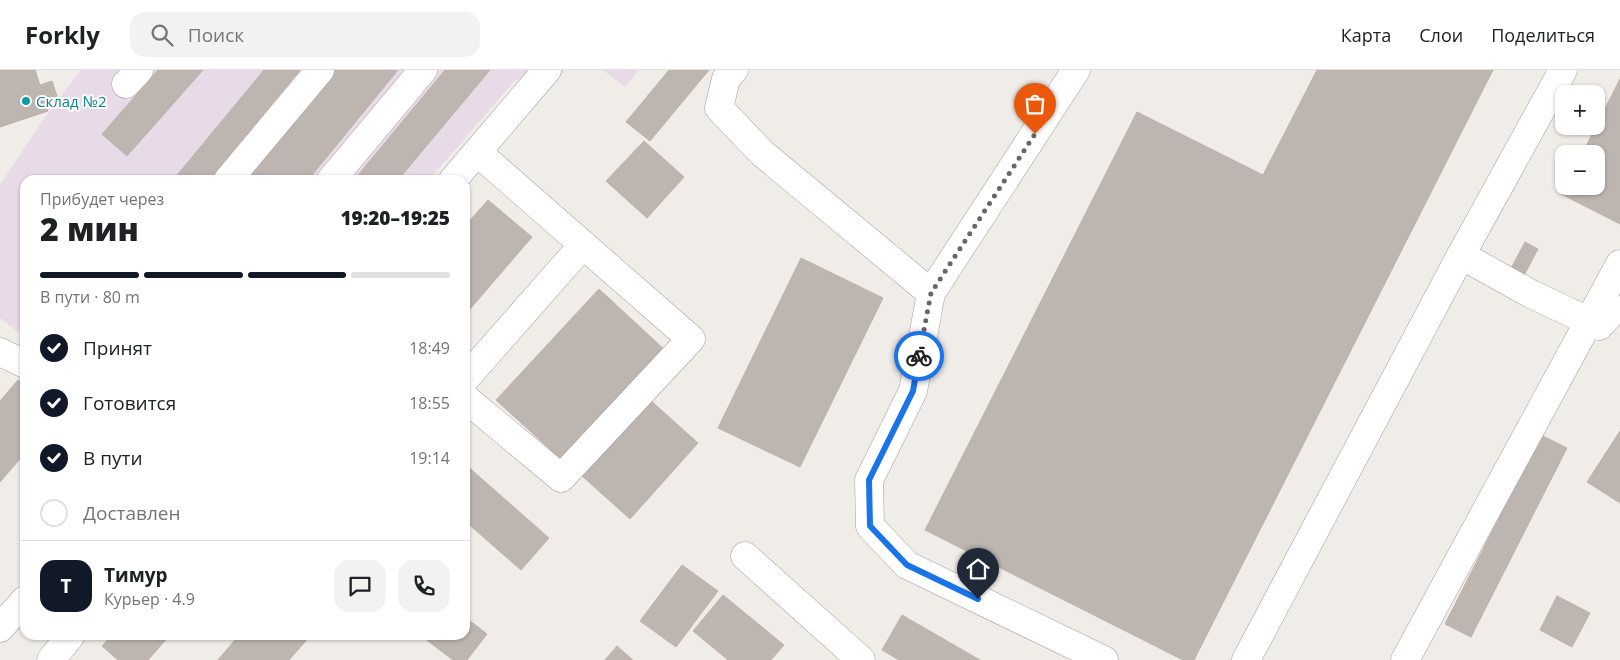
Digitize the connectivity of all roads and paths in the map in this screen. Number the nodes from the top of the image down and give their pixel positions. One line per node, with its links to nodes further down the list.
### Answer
1 (320, 70): 8 (street)
2 (422, 70): 9 (street)
3 (547, 70): 7 (street)
4 (734, 70): 14 (street)
5 (1076, 70): 14 (street)
6 (1562, 70): 12 (street)
7 (477, 152): 10 (street); 11 (street)
8 (232, 175)
9 (335, 175)
10 (456, 175)
11 (583, 245): 19 (street); 20 (street)
12 (1461, 255): 16 (street); 28 (street)
13 (1620, 264): 16 (street)
14 (931, 293): 27 (street)
15 (1620, 310): 16 (street)
16 (1589, 322): 29 (street)
17 (0, 352): 18 (street)
18 (20, 362)
19 (470, 373)
20 (470, 402)
21 (745, 556): 26 (street)
22 (20, 606): 23 (street)
23 (0, 628)
24 (67, 640): 25 (street)
25 (51, 660)
26 (861, 660)
27 (1104, 660)
28 (1246, 660)
29 (1405, 660)

